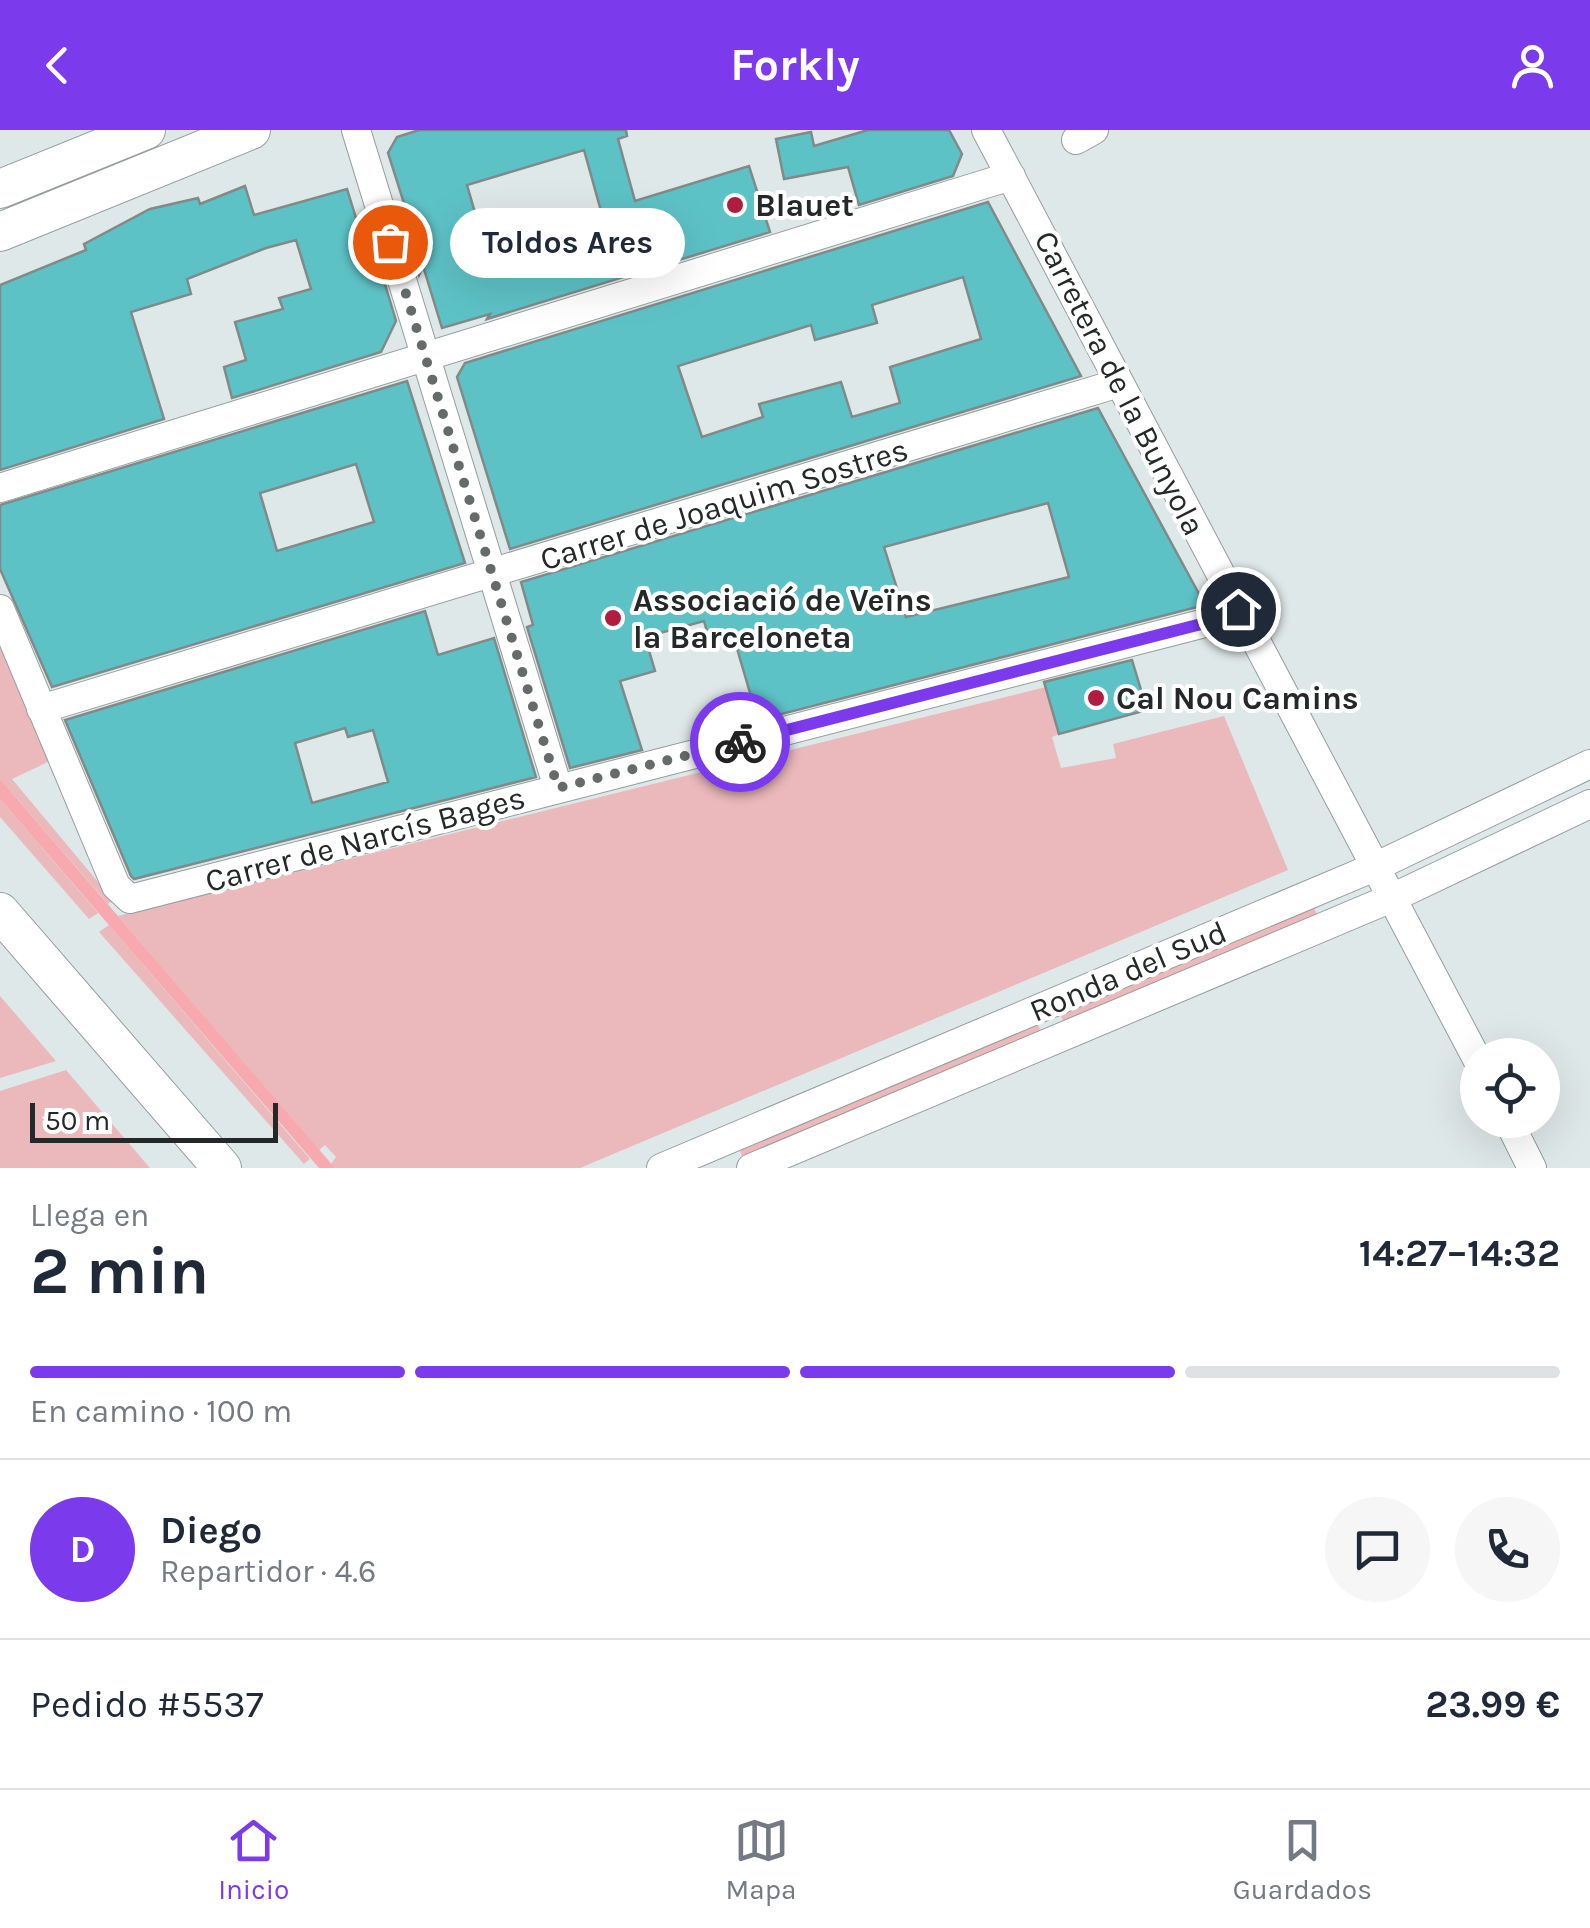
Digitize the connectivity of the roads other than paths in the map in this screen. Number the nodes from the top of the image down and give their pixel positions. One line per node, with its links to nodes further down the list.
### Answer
1 (146, 130): 6 (main road)
2 (251, 130): 7 (main road)
3 (356, 130): 8 (street)
4 (986, 130): 5 (street, Carretera de la Bunyola)
5 (1012, 176): 8 (street); 9 (street, Carretera de la Bunyola)
6 (0, 189)
7 (0, 232)
8 (424, 355): 10 (street); 11 (street)
9 (1119, 383): 11 (street, Carrer de Joaquim Sostres); 13 (street, Carretera de la Bunyola)
10 (0, 488)
11 (492, 575): 14 (street, Carrer de Joaquim Sostres); 16 (street)
12 (0, 609): 14 (street)
13 (1238, 609): 16 (street, Carrer de Narcís Bages); 18 (street, Carretera de la Bunyola)
14 (41, 710): 16 (street, Carrer de Narcís Bages)
15 (1590, 764): 18 (street, Ronda del Sud)
16 (558, 788)
17 (1590, 804): 19 (street, Ronda del Sud)
18 (1377, 866): 19 (street, Carretera de la Bunyola); 24 (street, Ronda del Sud)
19 (1394, 896): 21 (street, Carretera de la Bunyola); 25 (street, Ronda del Sud)
20 (0, 912): 23 (main road)
21 (1466, 1038)
22 (1517, 1138): 26 (street)
23 (222, 1168)
24 (660, 1168)
25 (751, 1168)
26 (1532, 1168)

